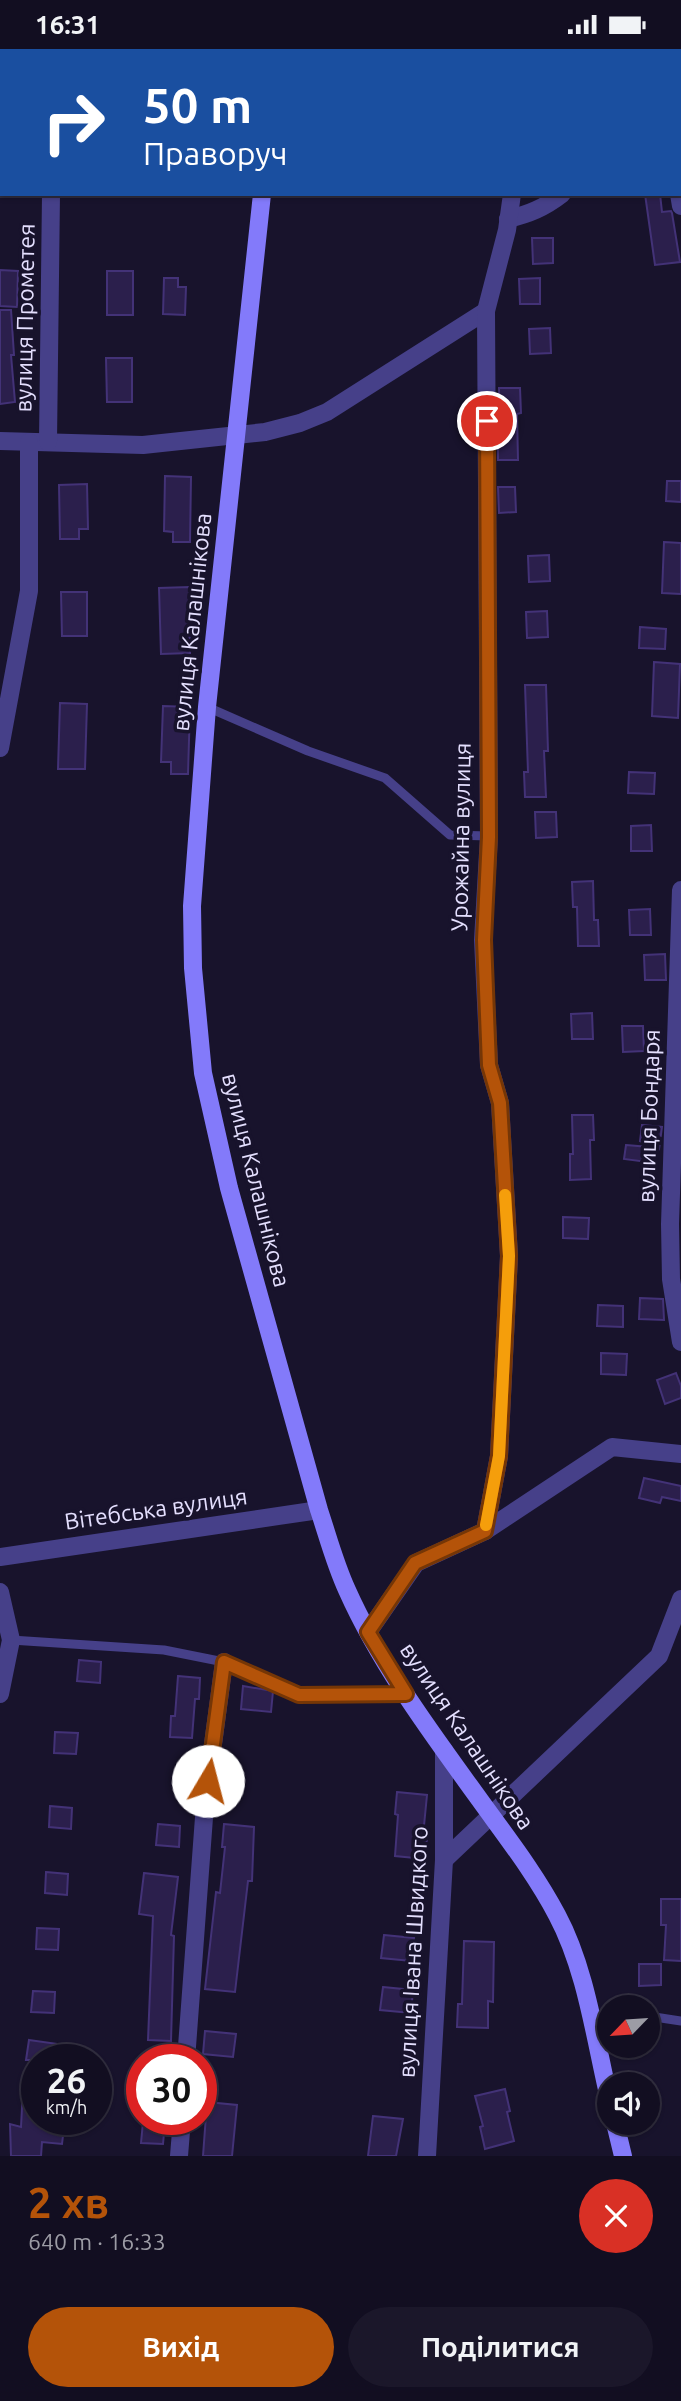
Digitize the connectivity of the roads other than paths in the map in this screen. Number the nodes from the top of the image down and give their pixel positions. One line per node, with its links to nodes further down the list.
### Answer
1 (51, 196): 10 (street, вулиця Прометея)
2 (262, 196): 7 (street, вулиця Калашнікова)
3 (512, 196): 5 (street, Урожайна вулиця)
4 (559, 196): 5 (street)
5 (508, 219): 6 (street, Урожайна вулиця)
6 (486, 311): 7 (street); 13 (street, Урожайна вулиця)
7 (235, 434): 10 (street); 11 (street, вулиця Калашнікова)
8 (0, 441): 9 (street)
9 (29, 442): 10 (street); 12 (street)
10 (48, 442)
11 (207, 707): 13 (lane); 17 (street, вулиця Калашнікова)
12 (0, 748)
13 (489, 837): 18 (street, Урожайна вулиця)
14 (681, 890): 15 (street, вулиця Бондаря)
15 (681, 1342)
16 (681, 1454): 18 (street)
17 (320, 1510): 19 (street, Вітебська вулиця); 22 (street, вулиця Калашнікова)
18 (485, 1531): 22 (street)
19 (0, 1557)
20 (0, 1592): 23 (street)
21 (681, 1599): 28 (street)
22 (368, 1632): 26 (street, вулиця Калашнікова)
23 (10, 1640): 24 (lane); 25 (street)
24 (224, 1662): 26 (lane); 34 (street)
25 (0, 1694)
26 (406, 1694): 27 (street, вулиця Калашнікова)
27 (444, 1750): 28 (street, вулиця Калашнікова); 29 (street, вулиця Івана Швидкого)
28 (491, 1816): 29 (street); 31 (street, вулиця Калашнікова)
29 (444, 1860): 39 (street, вулиця Івана Швидкого)
30 (597, 2016): 31 (lane)
31 (590, 2018): 35 (street, вулиця Калашнікова)
32 (660, 2018): 33 (lane)
33 (681, 2021)
34 (187, 2044)
35 (603, 2072)
36 (181, 2135): 38 (street)
37 (618, 2135): 40 (street)
38 (179, 2156)
39 (427, 2156)
40 (622, 2156)

